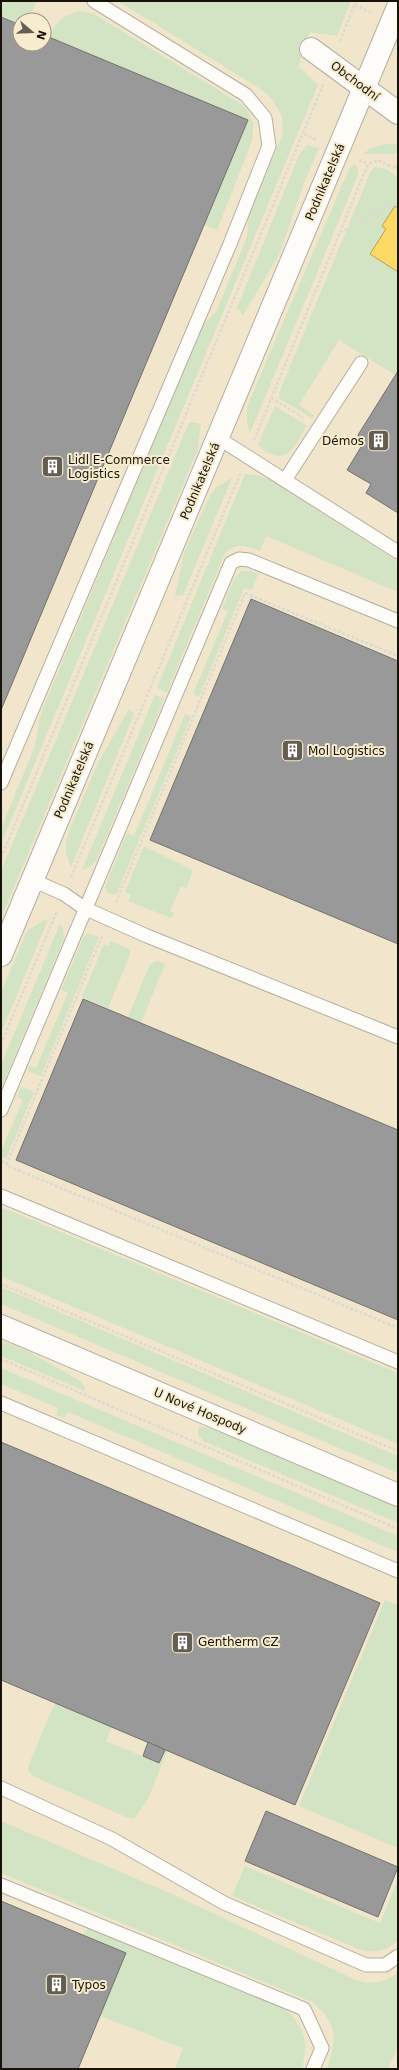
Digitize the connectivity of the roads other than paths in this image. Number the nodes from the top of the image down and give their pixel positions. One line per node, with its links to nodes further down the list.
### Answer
1 (94, 1): 11 (lane)
2 (398, 7): 4 (street, Podnikatelská)
3 (311, 49): 4 (street, Obchodní)
4 (364, 88): 5 (street, Obchodní); 7 (street, Podnikatelská)
5 (398, 113)
6 (361, 363): 8 (lane)
7 (218, 438): 8 (lane); 12 (street, Podnikatelská)
8 (284, 480): 9 (lane)
9 (398, 552)
10 (398, 621): 13 (lane)
11 (1, 784)
12 (32, 880): 13 (lane); 14 (street, Podnikatelská)
13 (84, 908): 15 (lane); 16 (lane)
14 (1, 955)
15 (398, 1037)
16 (1, 1110)
17 (1, 1196): 19 (lane)
18 (1, 1326): 21 (street, U Nové Hospody)
19 (398, 1362)
20 (1, 1403): 22 (lane)
21 (398, 1495)
22 (398, 1571)
23 (1, 1788): 25 (lane)
24 (1, 1885): 26 (lane)
25 (398, 1956)
26 (313, 2069)

